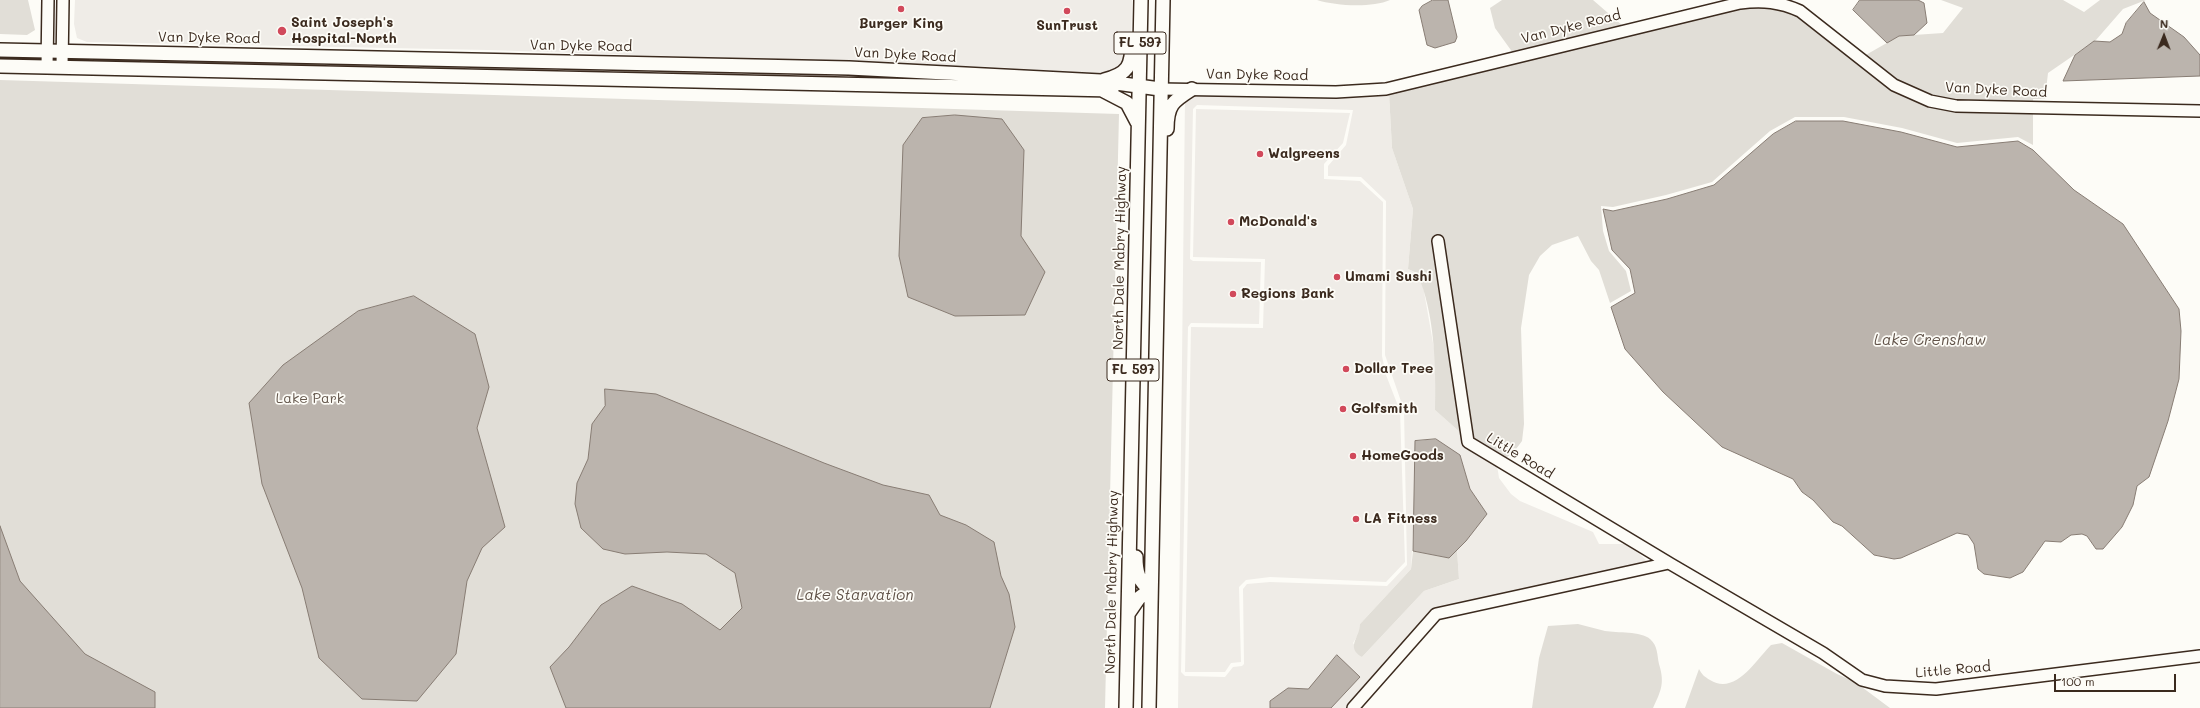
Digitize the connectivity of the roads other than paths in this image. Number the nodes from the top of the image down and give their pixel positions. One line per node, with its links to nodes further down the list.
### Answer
1 (48, 0): 7 (street)
2 (63, 0): 8 (street)
3 (1133, 0): 18 (main road)
4 (1141, 0): 19 (main road, North Dale Mabry Highway / FL 597)
5 (1163, 0): 20 (main road, FL 597)
6 (0, 50): 7 (main road, Van Dyke Road)
7 (47, 52): 8 (main road, Van Dyke Road); 12 (street)
8 (62, 52): 9 (main road, Van Dyke Road); 13 (street)
9 (280, 55): 10 (main road, Van Dyke Road); 14 (main road)
10 (494, 60): 15 (main road, Van Dyke Road); 16 (street)
11 (0, 66): 12 (main road, Van Dyke Road)
12 (47, 67): 13 (main road, Van Dyke Road)
13 (62, 67): 14 (main road, Van Dyke Road)
14 (116, 68): 16 (main road, Van Dyke Road)
15 (849, 68): 17 (main road); 18 (main road, Van Dyke Road)
16 (494, 76): 17 (main road, Van Dyke Road)
17 (663, 80): 18 (main road, Van Dyke Road)
18 (1101, 86): 19 (main road, Van Dyke Road); 23 (main road)
19 (1140, 88): 20 (main road, Van Dyke Road); 23 (main road, North Dale Mabry Highway / FL 597)
20 (1160, 89): 21 (street, Van Dyke Road); 27 (main road, FL 597)
21 (1192, 89): 22 (street, Van Dyke Road); 27 (main road)
22 (2200, 111)
23 (1138, 125): 25 (main road, North Dale Mabry Highway / FL 597)
24 (1438, 241): 26 (street, Little Road)
25 (1132, 441): 27 (main road); 28 (main road, North Dale Mabry Highway / FL 597)
26 (1668, 563): 29 (street, Little Road); 32 (street)
27 (1151, 583): 28 (main road); 31 (main road, FL 597)
28 (1128, 614): 30 (main road, North Dale Mabry Highway / FL 597)
29 (2200, 656)
30 (1126, 708)
31 (1149, 708)
32 (1353, 708)

